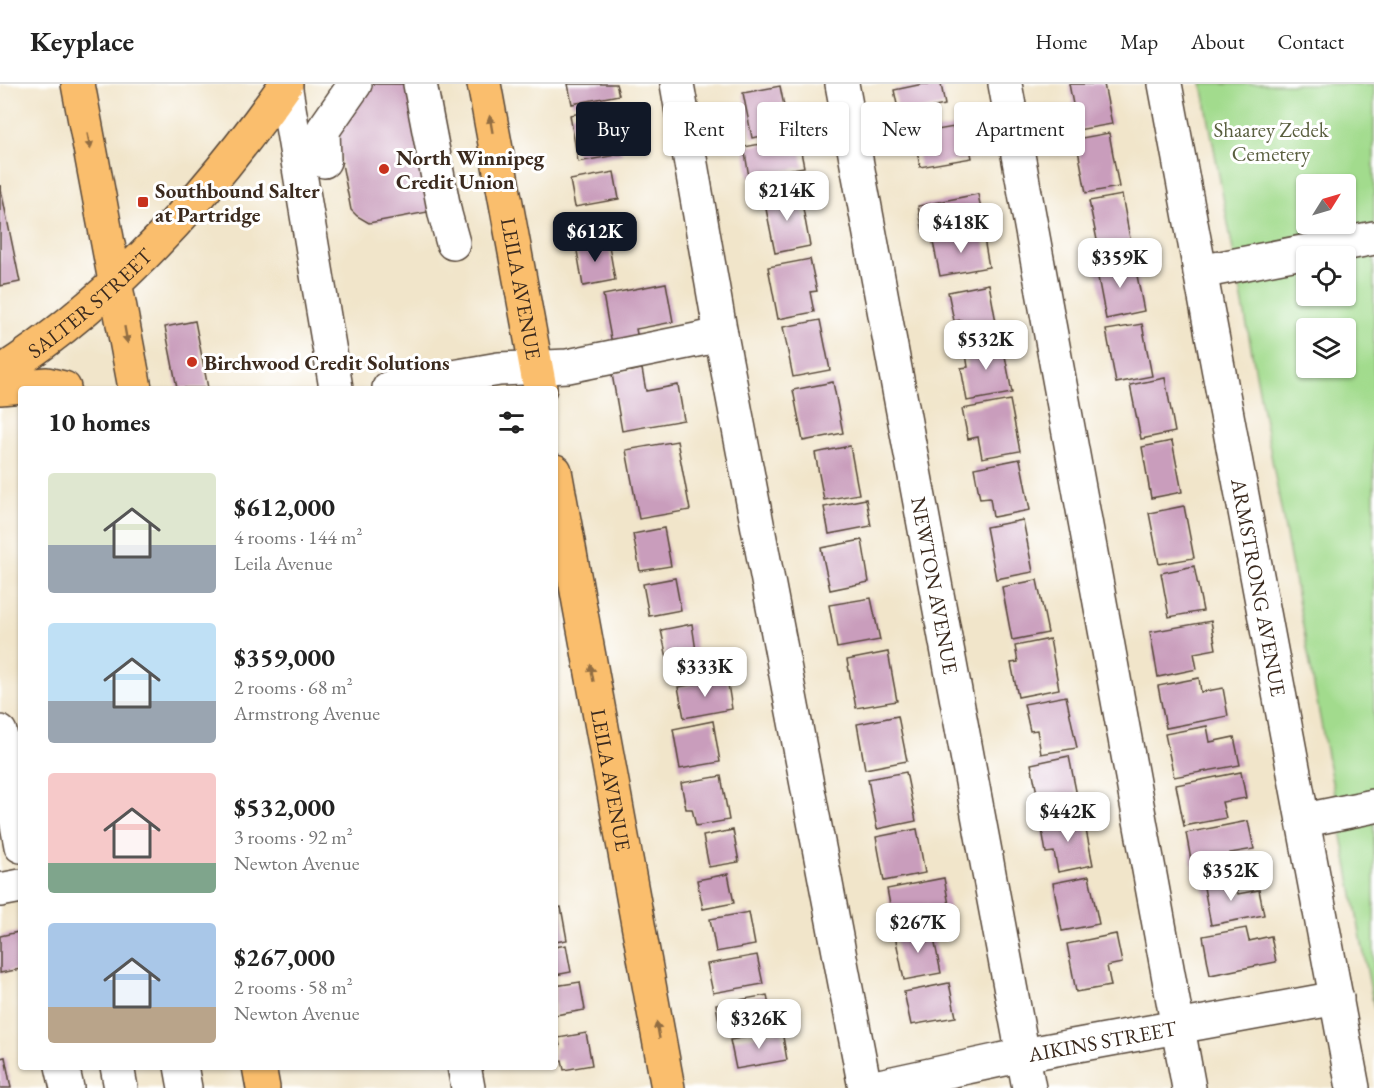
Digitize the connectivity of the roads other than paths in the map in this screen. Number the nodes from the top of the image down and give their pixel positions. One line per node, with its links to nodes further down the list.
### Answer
1 (78, 84): 14 (main road, one-way to 14)
2 (285, 84): 14 (main road, SALTER STREET); 22 (street)
3 (355, 84): 10 (street)
4 (420, 84): 12 (street)
5 (484, 84): 17 (main road, LEILA AVENUE, one-way to 5)
6 (677, 84): 15 (street)
7 (842, 84): 34 (street, NEWTON AVENUE)
8 (1005, 84): 33 (street)
9 (1166, 84): 13 (street, ARMSTRONG AVENUE)
10 (324, 161)
11 (1374, 238): 13 (street)
12 (453, 243)
13 (1200, 272): 28 (street, ARMSTRONG AVENUE)
14 (116, 281): 16 (main road, SALTER STREET); 21 (main road, one-way to 21)
15 (721, 335): 17 (street); 46 (street)
16 (0, 373)
17 (538, 378): 23 (street)
18 (18, 386): 24 (main road)
19 (24, 386): 20 (main road)
20 (56, 386)
21 (135, 386)
22 (336, 386)
23 (401, 386)
24 (0, 388)
25 (558, 487): 45 (main road, LEILA AVENUE, one-way to 25)
26 (0, 732): 29 (street)
27 (1374, 806): 28 (street)
28 (1305, 820): 32 (street, ARMSTRONG AVENUE)
29 (18, 830)
30 (18, 887): 31 (street)
31 (0, 890)
32 (1337, 998): 33 (street, AIKINS STREET); 50 (street, ARMSTRONG AVENUE)
33 (1178, 1028): 34 (street, AIKINS STREET); 49 (street)
34 (1023, 1055): 47 (street, AIKINS STREET); 48 (street, NEWTON AVENUE)
35 (63, 1070): 40 (street)
36 (118, 1070): 41 (street)
37 (182, 1070): 42 (street)
38 (260, 1070): 43 (main road)
39 (465, 1070): 44 (street)
40 (66, 1088)
41 (121, 1088)
42 (185, 1088)
43 (263, 1088)
44 (468, 1088)
45 (668, 1088)
46 (865, 1088)
47 (870, 1088)
48 (1029, 1088)
49 (1189, 1088)
50 (1353, 1088)

